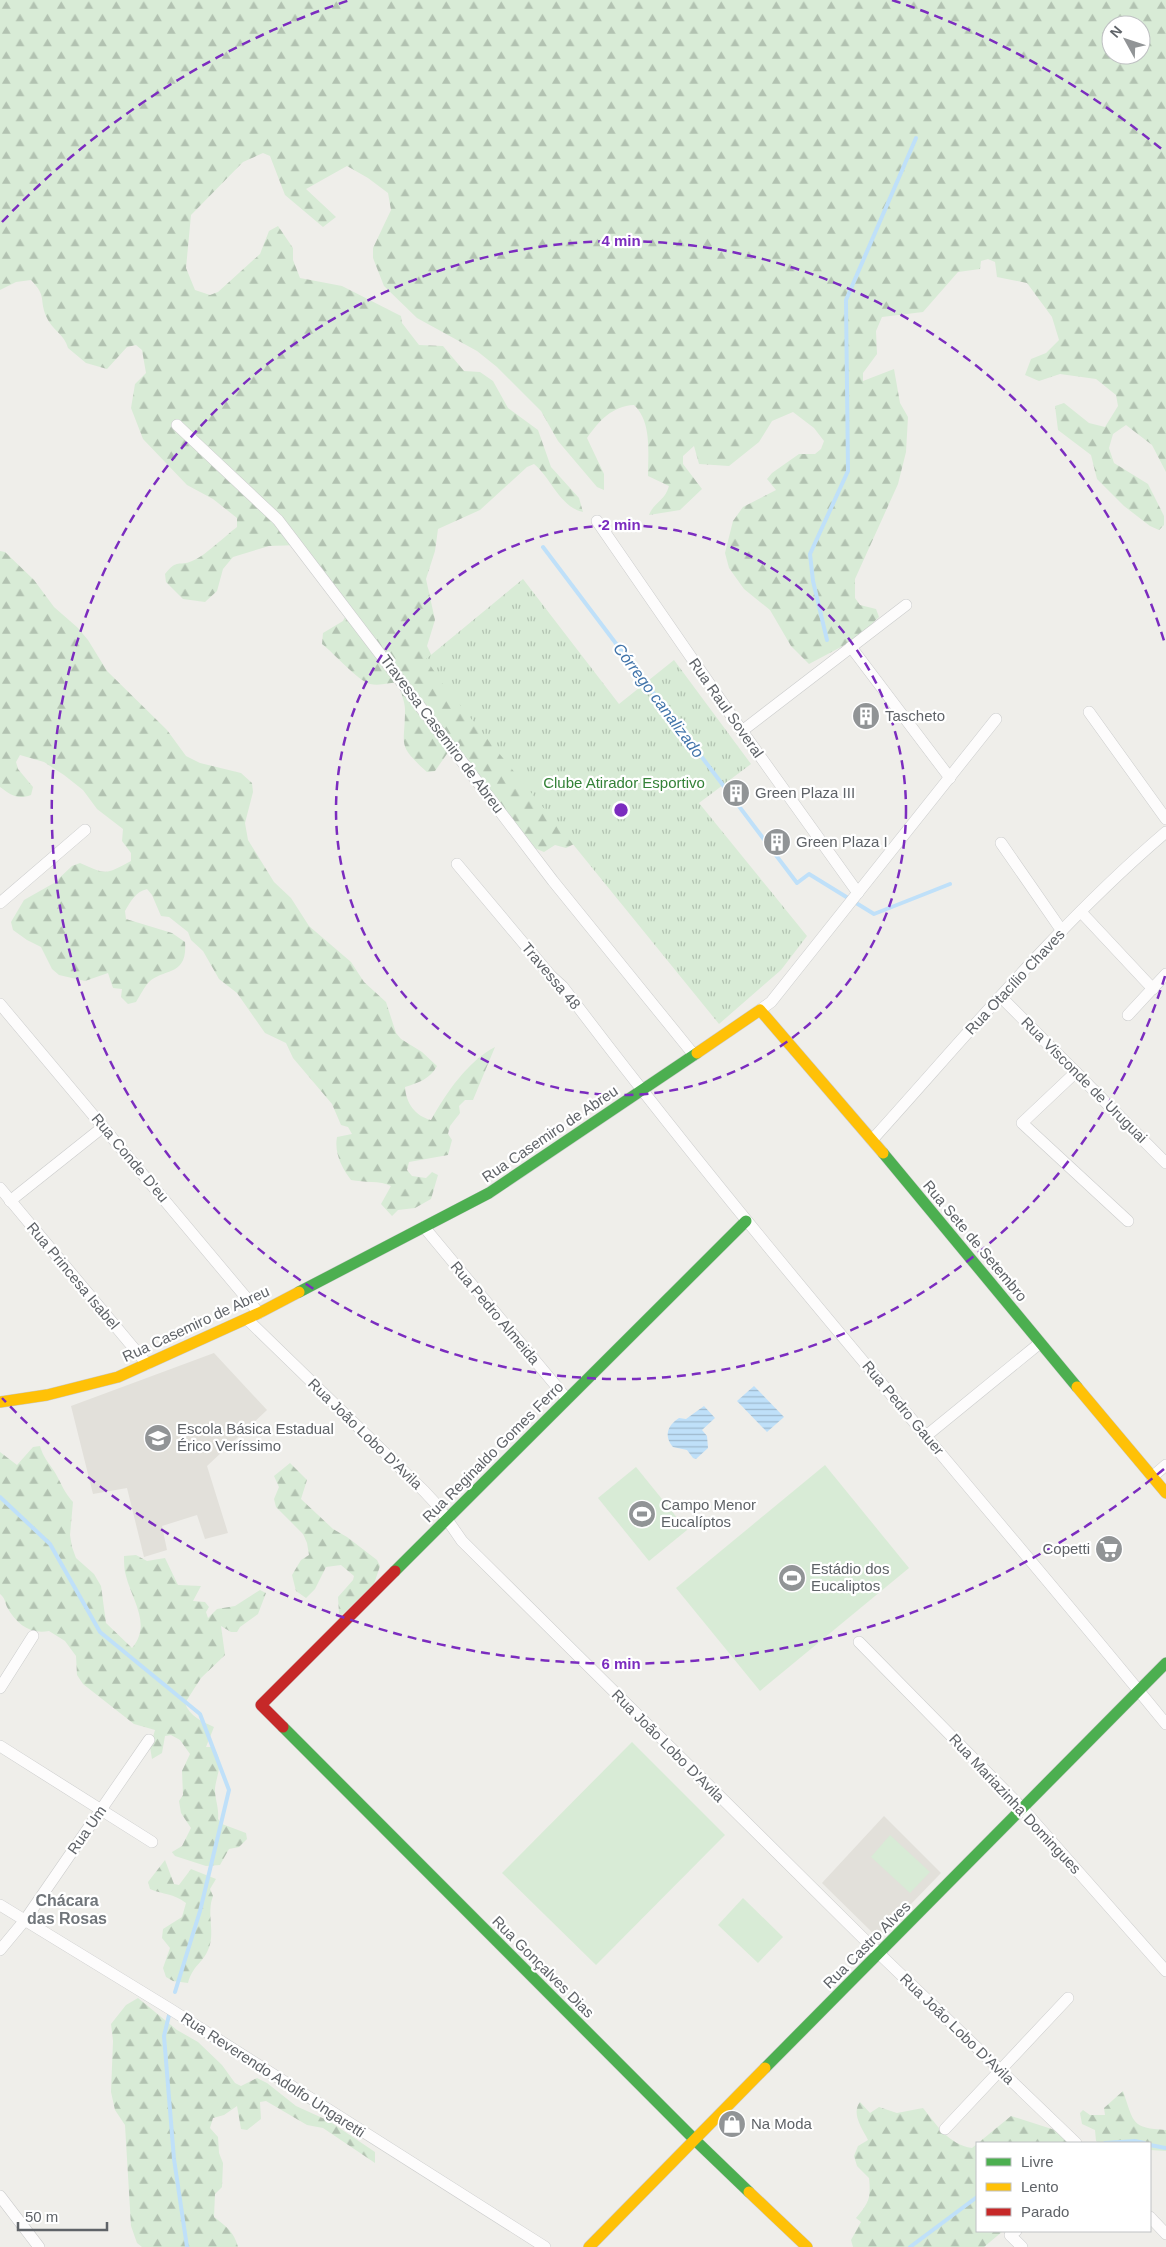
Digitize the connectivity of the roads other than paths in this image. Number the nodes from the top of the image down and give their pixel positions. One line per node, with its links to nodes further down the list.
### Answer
1 (177, 425): 24 (street, Travessa Casemiro de Abreu)
2 (597, 520): 7 (street, Rua Raul Soveral)
3 (906, 605): 4 (street)
4 (851, 647): 7 (street); 8 (street)
5 (1088, 712): 9 (street)
6 (996, 719): 8 (street, Rua Casemiro de Abreu)
7 (742, 731): 14 (street, Rua Raul Soveral)
8 (950, 778): 14 (street, Rua Casemiro de Abreu)
9 (1166, 819)
10 (85, 830): 15 (street)
11 (1166, 832): 16 (street, Rua Otacílio Chaves)
12 (1001, 843): 17 (street)
13 (457, 864): 26 (street, Travessa 48)
14 (858, 893): 22 (street, Rua Casemiro de Abreu)
15 (0, 903)
16 (1081, 912): 17 (street, Rua Otacílio Chaves); 19 (street)
17 (1062, 931): 20 (street, Rua Otacílio Chaves)
18 (1166, 974): 19 (street)
19 (1153, 988): 23 (street)
20 (1001, 997): 25 (street, Rua Visconde de Uruguai); 28 (street, Rua Otacílio Chaves)
21 (0, 1004): 27 (street, Rua Conde D'eu)
22 (760, 1010): 24 (street, Rua Casemiro de Abreu); 28 (street, Rua Sete de Setembro)
23 (1128, 1015)
24 (694, 1055): 26 (street, Rua Casemiro de Abreu)
25 (1076, 1072): 29 (street, Rua Visconde de Uruguai); 33 (street)
26 (641, 1091): 32 (street, Rua Pedro Gauer); 34 (street, Rua Casemiro de Abreu)
27 (103, 1127): 31 (street); 35 (street, Rua Conde D'eu)
28 (872, 1140): 37 (street, Rua Sete de Setembro)
29 (1166, 1163)
30 (0, 1188): 31 (street, Rua Princesa Isabel)
31 (10, 1200): 38 (street, Rua Princesa Isabel)
32 (746, 1220): 39 (street, Rua Reginaldo Gomes Ferro); 41 (street, Rua Pedro Gauer)
33 (1128, 1221)
34 (424, 1227): 35 (street, Rua Casemiro de Abreu); 39 (street, Rua Pedro Almeida)
35 (259, 1313): 36 (street, Rua Casemiro de Abreu)
36 (246, 1319): 38 (street, Rua Casemiro de Abreu); 45 (street, Rua João Lobo D'Avila)
37 (1040, 1342): 41 (street); 43 (street, Rua Sete de Setembro)
38 (147, 1364): 40 (street, Rua Casemiro de Abreu)
39 (567, 1399): 45 (street, Rua Reginaldo Gomes Ferro)
40 (0, 1402)
41 (926, 1436): 50 (street, Rua Pedro Gauer)
42 (1166, 1464): 43 (street)
43 (1152, 1476): 44 (street, Rua Sete de Setembro)
44 (1166, 1493)
45 (447, 1519): 51 (street, Rua Reginaldo Gomes Ferro); 61 (street, Rua João Lobo D'Avila)
46 (32, 1636): 49 (street)
47 (858, 1642): 55 (street, Rua Mariazinha Domingues)
48 (1166, 1663): 50 (street, Rua Castro Alves)
49 (0, 1688)
50 (1139, 1691): 52 (street, Rua Pedro Gauer); 55 (street, Rua Castro Alves)
51 (261, 1705): 66 (street, Rua Gonçalves Dias)
52 (1166, 1724)
53 (149, 1740): 56 (street, Rua Um)
54 (0, 1746): 56 (street)
55 (1022, 1808): 61 (street, Rua Castro Alves); 62 (street, Rua Mariazinha Domingues)
56 (102, 1809): 57 (street); 59 (street, Rua Um)
57 (152, 1842)
58 (0, 1905): 59 (street, Rua Reverendo Adolfo Ungaretti)
59 (25, 1920): 60 (street, Rua Um); 73 (street, Rua Reverendo Adolfo Ungaretti)
60 (0, 1950)
61 (879, 1954): 64 (street, Rua João Lobo D'Avila); 66 (street, Rua Castro Alves)
62 (1166, 1972)
63 (1068, 1998): 64 (street)
64 (1000, 2071): 65 (street); 67 (street, Rua João Lobo D'Avila)
65 (945, 2129)
66 (696, 2141): 74 (street, Rua Castro Alves); 75 (street, Rua Gonçalves Dias)
67 (1075, 2142)
68 (0, 2196): 72 (street)
69 (1151, 2219): 71 (street)
70 (1014, 2232): 76 (street)
71 (1166, 2234)
72 (39, 2247)
73 (546, 2247)
74 (589, 2247)
75 (807, 2247)
76 (1022, 2247)

